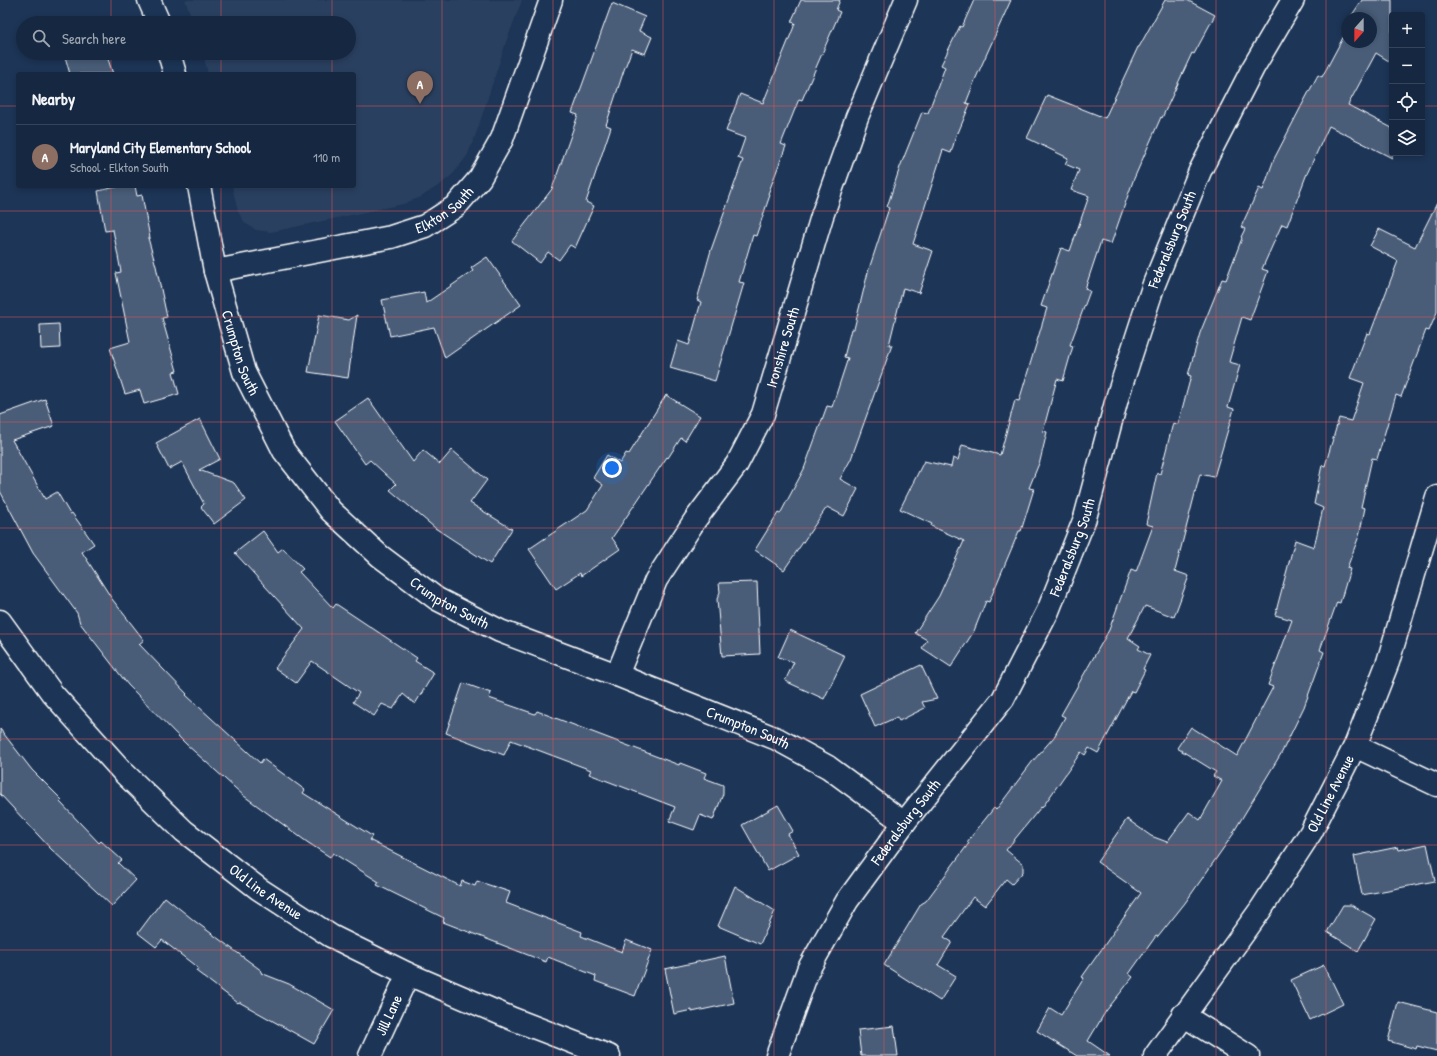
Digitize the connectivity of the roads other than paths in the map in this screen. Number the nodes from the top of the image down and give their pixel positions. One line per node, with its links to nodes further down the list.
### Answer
1 (148, 0): 5 (street)
2 (551, 0): 9 (street, Elkton South)
3 (906, 0): 12 (street, Ironshire South)
4 (1293, 0): 15 (street, Federalsburg South)
5 (156, 16)
6 (171, 60): 7 (street)
7 (174, 72)
8 (199, 188): 9 (street, Crumpton South)
9 (215, 271): 12 (street, Crumpton South)
10 (1437, 497): 13 (street, Old Line Avenue)
11 (0, 621): 16 (street, Old Line Avenue)
12 (617, 674): 15 (street, Crumpton South)
13 (1355, 746): 14 (street); 17 (street, Old Line Avenue)
14 (1437, 785)
15 (904, 823): 20 (street, Federalsburg South)
16 (408, 974): 18 (street, Jill Lane); 19 (street, Old Line Avenue)
17 (1183, 1015): 21 (street, Old Line Avenue); 22 (street)
18 (370, 1056)
19 (609, 1056)
20 (777, 1056)
21 (1155, 1056)
22 (1248, 1056)

